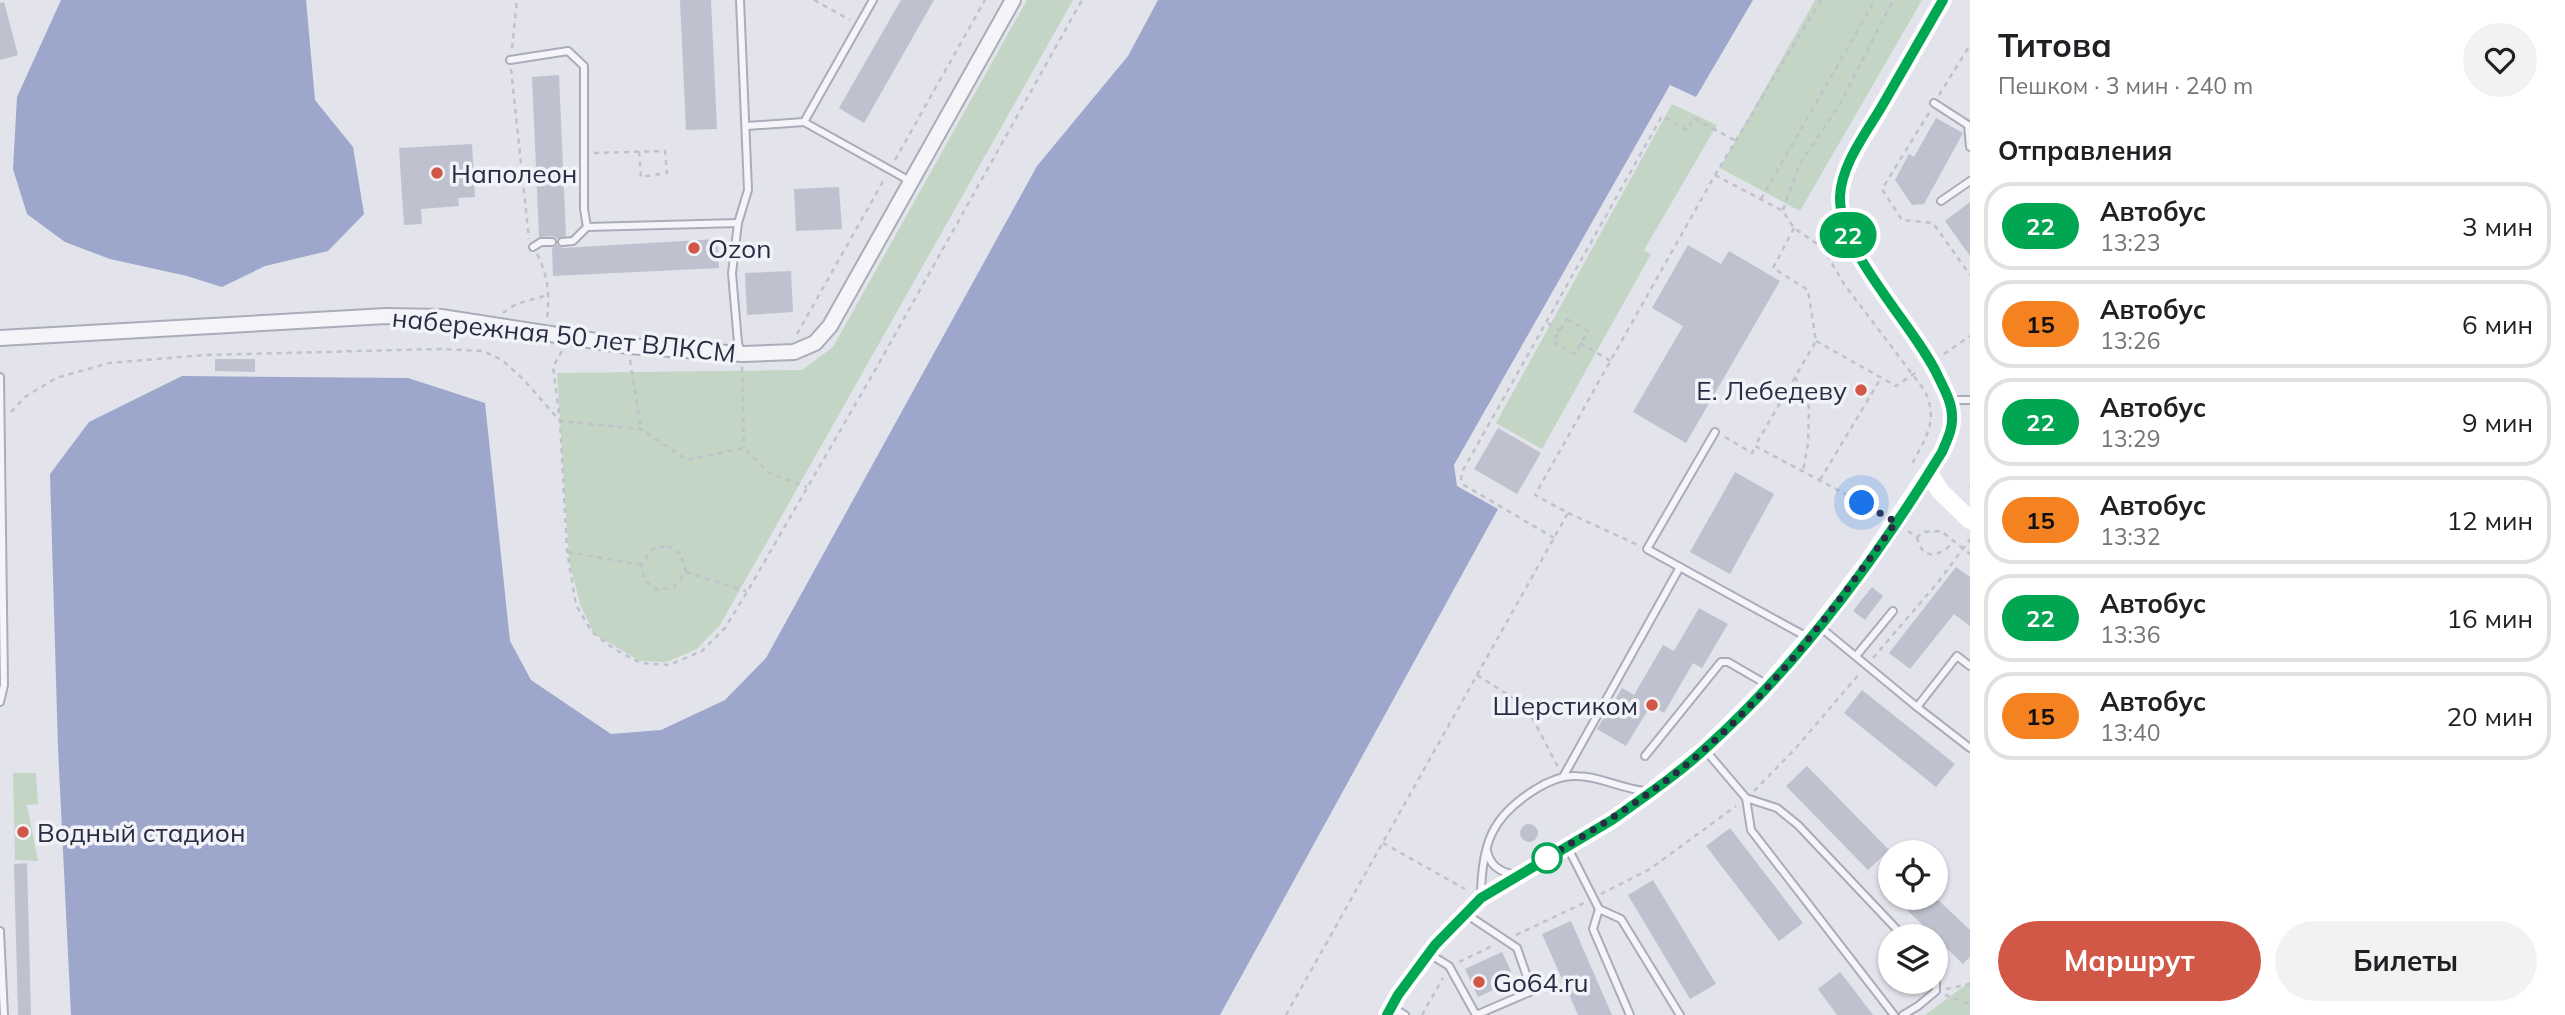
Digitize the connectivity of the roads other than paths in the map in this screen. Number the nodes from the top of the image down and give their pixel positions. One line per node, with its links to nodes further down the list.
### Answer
1 (740, 0): 8 (lane)
2 (873, 0): 7 (lane)
3 (1013, 0): 10 (street, набережная 50 лет ВЛКСМ)
4 (1943, 0): 21 (main road)
5 (510, 60): 14 (lane)
6 (1934, 103): 9 (lane)
7 (804, 122): 8 (lane); 10 (lane)
8 (746, 126): 13 (lane)
9 (1970, 147)
10 (910, 181): 19 (street, набережная 50 лет ВЛКСМ)
11 (1970, 181): 12 (lane)
12 (1941, 201)
13 (738, 223): 14 (lane); 19 (lane)
14 (587, 227): 16 (lane)
15 (552, 242): 17 (lane)
16 (562, 242)
17 (533, 247)
18 (0, 338): 19 (street, набережная 50 лет ВЛКСМ)
19 (742, 354)
20 (0, 377): 23 (lane)
21 (1950, 400): 22 (lane); 25 (main road)
22 (1970, 400)
23 (2, 422): 33 (lane)
24 (1715, 432): 27 (lane)
25 (1929, 473): 26 (main road); 29 (main road)
26 (1970, 520)
27 (1680, 567): 29 (lane); 38 (lane)
28 (1893, 611): 30 (lane)
29 (1814, 632): 30 (lane); 32 (main road)
30 (1856, 656): 34 (lane)
31 (1970, 666): 34 (lane)
32 (1768, 685): 36 (main road); 37 (lane)
33 (0, 702)
34 (1917, 707): 35 (lane)
35 (1970, 748)
36 (1705, 749): 39 (main road); 40 (lane)
37 (1645, 756)
38 (1563, 777): 39 (lane); 41 (lane)
39 (1651, 792): 42 (main road)
40 (1746, 798): 47 (lane); 55 (lane)
41 (1486, 845): 43 (lane); 44 (lane)
42 (1567, 846): 43 (main road); 45 (lane)
43 (1519, 874): 44 (main road)
44 (1481, 898): 46 (main road)
45 (1600, 909): 53 (lane); 54 (lane)
46 (1465, 913): 49 (main road); 49 (lane)
47 (1892, 924)
48 (0, 931): 52 (lane)
49 (1428, 954): 51 (main road)
50 (1932, 994): 56 (lane)
51 (1394, 1012)
52 (4, 1015)
53 (1630, 1015)
54 (1681, 1015)
55 (1894, 1015)
56 (1903, 1015)

